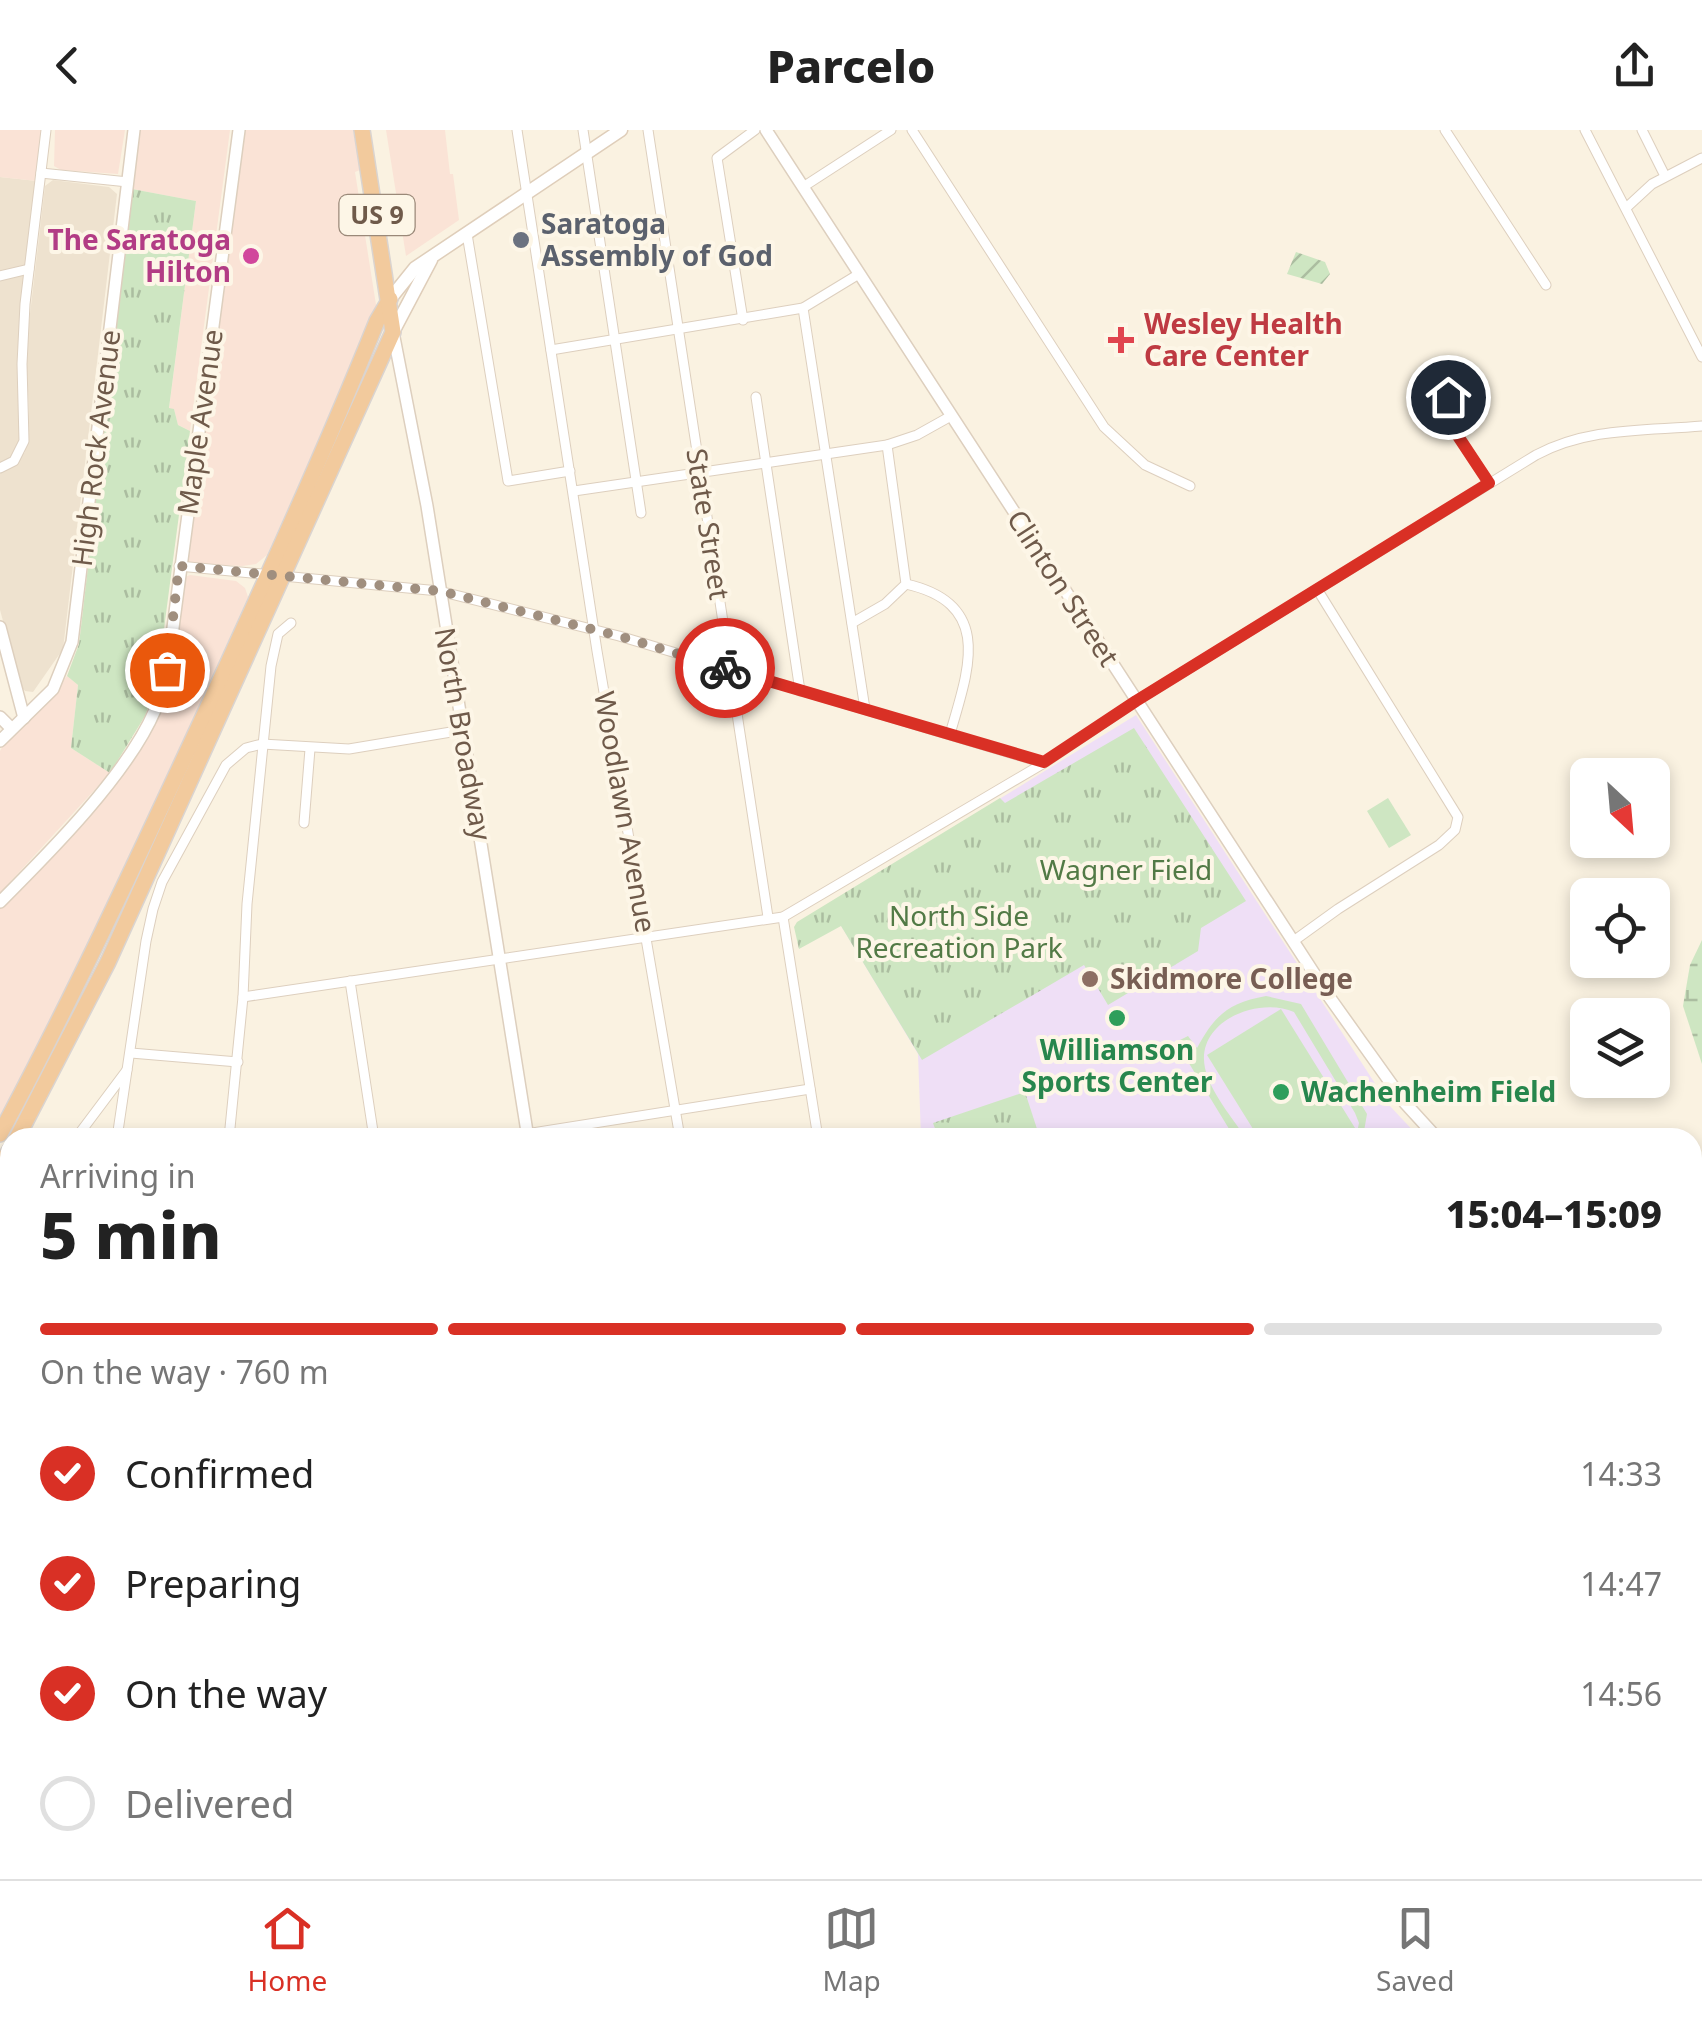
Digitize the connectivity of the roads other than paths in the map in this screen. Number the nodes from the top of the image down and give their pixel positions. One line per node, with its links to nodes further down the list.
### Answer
1 (46, 130): 18 (street)
2 (134, 130): 20 (street, High Rock Avenue)
3 (239, 130): 53 (street, Maple Avenue)
4 (362, 130): 30 (highway, US 9)
5 (517, 130): 22 (street, Woodlawn Avenue)
6 (583, 130): 16 (street)
7 (621, 130): 16 (main road)
8 (648, 130): 33 (street, State Street)
9 (755, 130): 32 (street)
10 (766, 130): 21 (street, Clinton Street)
11 (890, 130): 21 (street)
12 (912, 130): 50 (street)
13 (1445, 130): 29 (street)
14 (1585, 130): 23 (street)
15 (1642, 130): 19 (street)
16 (584, 153): 22 (main road); 35 (street)
17 (1702, 158): 19 (street)
18 (41, 173): 20 (street); 26 (street)
19 (1665, 176): 23 (street)
20 (128, 182): 67 (street, High Rock Avenue)
21 (803, 187): 27 (street, Clinton Street)
22 (528, 192): 24 (main road); 36 (street, Woodlawn Avenue)
23 (1626, 208): 37 (street)
24 (467, 234): 25 (main road); 46 (street)
25 (433, 258): 30 (main road); 34 (main road)
26 (29, 269): 28 (street); 45 (street)
27 (859, 274): 31 (street); 40 (street, Clinton Street)
28 (0, 276)
29 (1546, 285)
30 (390, 300): 34 (highway, US 9); 54 (highway, US 9)
31 (803, 308): 32 (street); 43 (street)
32 (744, 320): 33 (street)
33 (678, 330): 35 (street); 47 (street, State Street)
34 (393, 332): 54 (highway, US 9); 57 (street, North Broadway)
35 (614, 338): 36 (street); 48 (street)
36 (552, 350): 46 (street, Woodlawn Avenue)
37 (1702, 357)
38 (756, 397): 44 (street)
39 (1444, 415): 39 (street); 49 (street)
40 (951, 416): 42 (street); 64 (street, Clinton Street)
41 (1702, 426): 49 (street)
42 (888, 445): 43 (street); 55 (street)
43 (826, 454): 44 (street); 59 (street)
44 (766, 463): 47 (street); 63 (street)
45 (0, 468)
46 (570, 471): 51 (street, Woodlawn Avenue)
47 (700, 472): 48 (street); 62 (street, State Street)
48 (637, 483): 51 (street); 52 (street)
49 (1489, 483): 56 (street)
50 (1190, 486)
51 (574, 491): 61 (street, Woodlawn Avenue)
52 (641, 513)
53 (179, 566): 54 (street); 76 (street, Maple Avenue)
54 (276, 577): 57 (street); 89 (highway, US 9); 90 (highway, US 9)
55 (906, 584): 59 (street); 70 (street)
56 (1318, 589): 64 (street); 80 (street)
57 (440, 591): 61 (street); 69 (street, North Broadway)
58 (291, 622): 72 (street)
59 (852, 623): 65 (street)
60 (0, 628): 67 (street)
61 (595, 630): 62 (street); 79 (street, Woodlawn Avenue)
62 (731, 670): 63 (street); 77 (street, State Street)
63 (800, 690): 65 (street)
64 (1136, 701): 74 (street); 80 (street, Clinton Street)
65 (865, 709): 70 (street)
66 (0, 718): 68 (street)
67 (24, 718): 68 (street, High Rock Avenue)
68 (11, 728): 71 (street, High Rock Avenue)
69 (462, 730): 73 (street); 81 (street, North Broadway)
70 (950, 734): 74 (street)
71 (0, 741)
72 (262, 744): 73 (street); 83 (street); 84 (street)
73 (310, 748): 75 (street)
74 (1044, 762): 78 (street)
75 (304, 824)
76 (0, 902)
77 (768, 917): 78 (street); 79 (street)
78 (783, 917): 87 (street)
79 (648, 937): 81 (street); 88 (street, Woodlawn Avenue)
80 (1295, 940): 99 (street, Clinton Street)
81 (502, 959): 82 (street); 95 (street, North Broadway)
82 (350, 981): 83 (street); 94 (street)
83 (244, 997): 85 (street)
84 (131, 1053): 85 (street); 86 (street)
85 (238, 1062): 93 (street)
86 (129, 1068): 91 (street); 92 (street)
87 (810, 1089): 88 (street); 98 (street)
88 (676, 1110): 96 (street); 97 (street, Woodlawn Avenue)
89 (3, 1128)
90 (23, 1128)
91 (84, 1128)
92 (119, 1128)
93 (230, 1128)
94 (372, 1128)
95 (527, 1128)
96 (569, 1128)
97 (679, 1128)
98 (816, 1128)
99 (1428, 1128)

